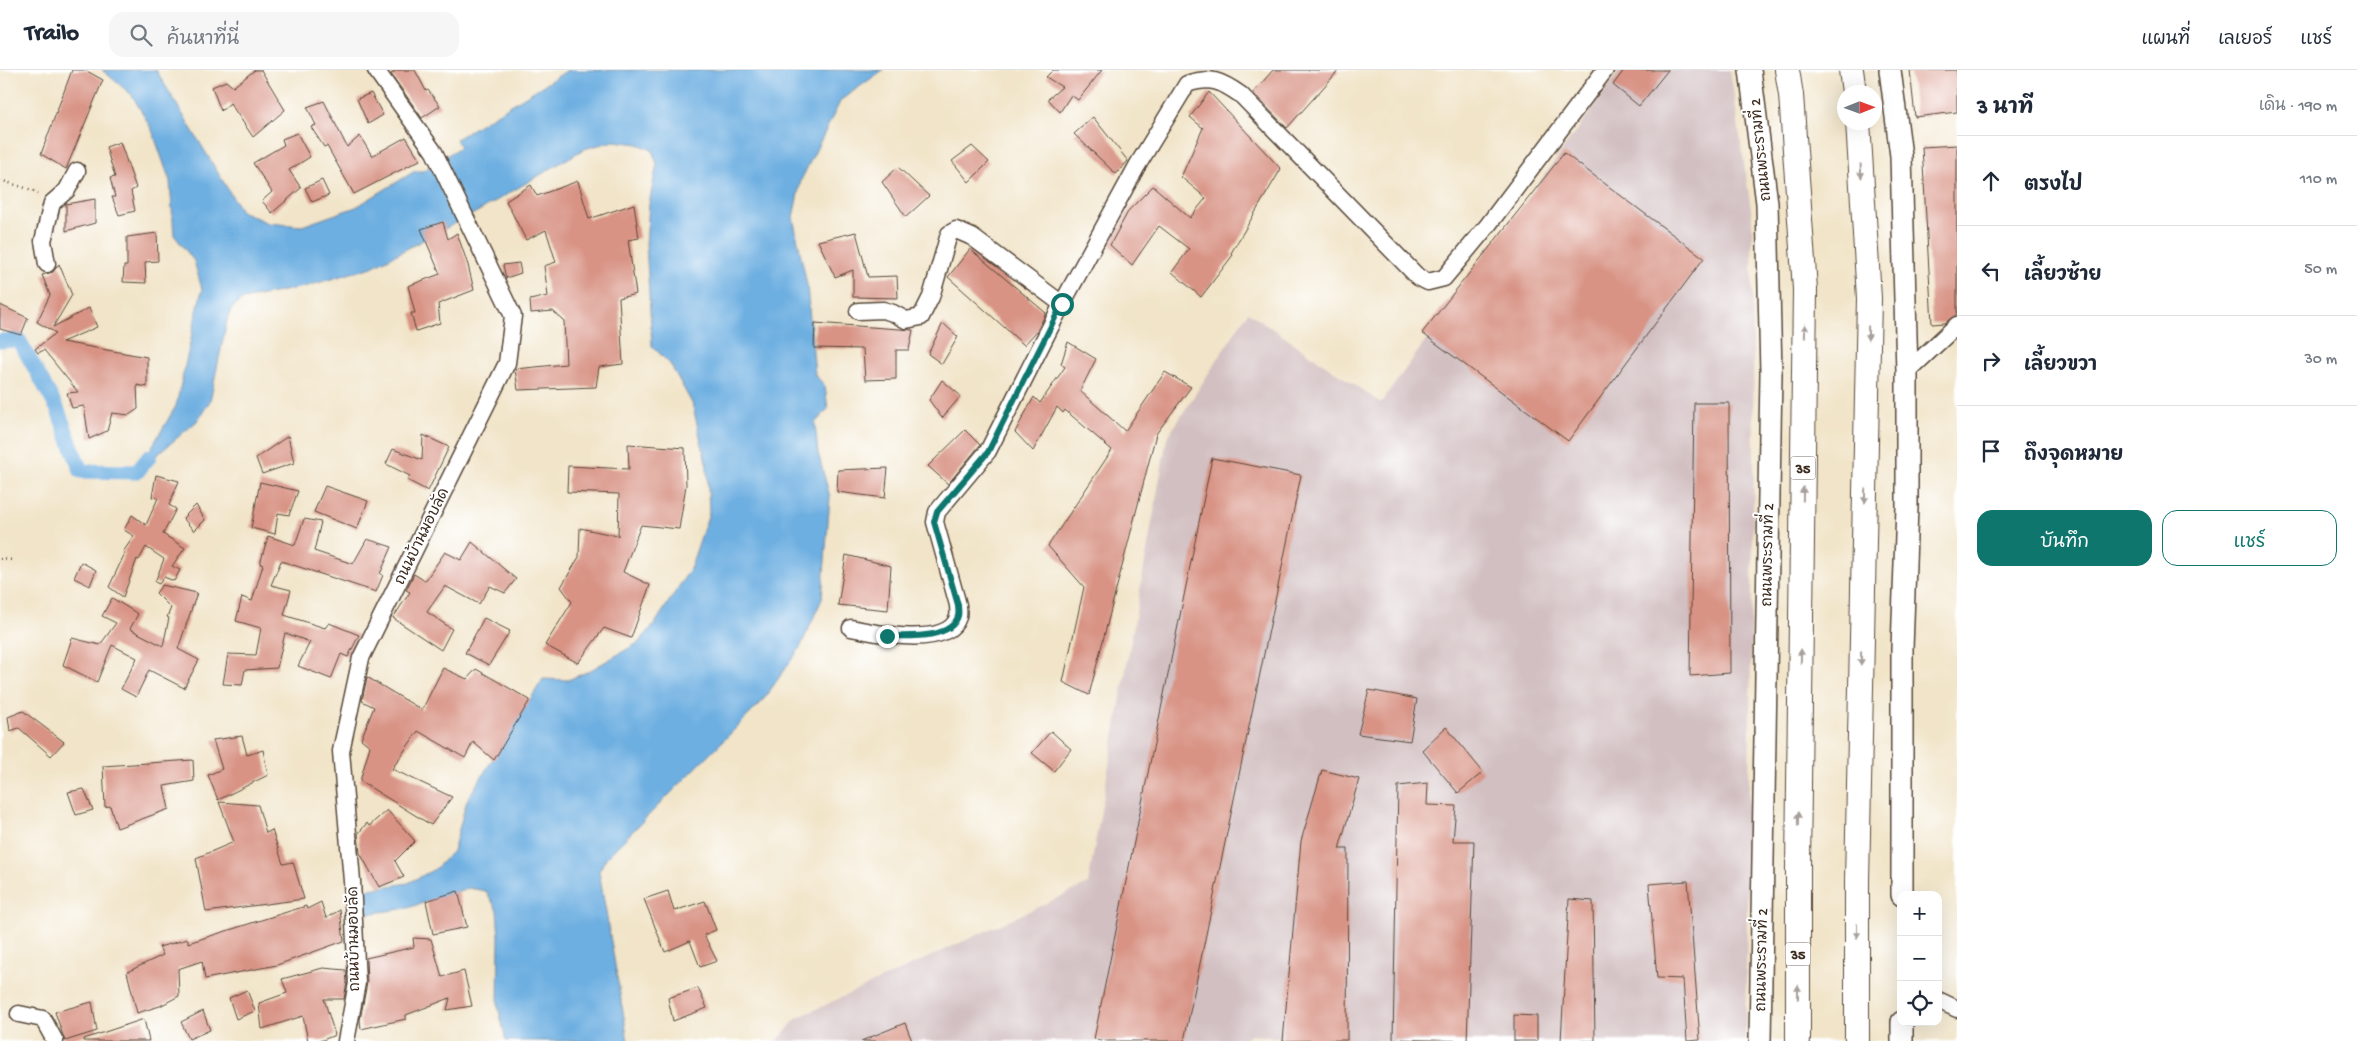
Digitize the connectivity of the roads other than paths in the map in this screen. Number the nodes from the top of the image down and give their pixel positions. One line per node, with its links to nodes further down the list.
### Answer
1 (376, 70): 22 (street, ถนนบ้านมอบลัด)
2 (1605, 70): 11 (street)
3 (1750, 70): 23 (main road, ถนนพระรามที่ 2 / 35)
4 (1786, 70): 24 (highway, 35, one-way to 4)
5 (1851, 70): 7 (highway)
6 (1890, 70): 14 (main road)
7 (1853, 85)
8 (1858, 130): 25 (highway, one-way to 25)
9 (77, 171): 10 (street)
10 (47, 264)
11 (1062, 304): 12 (street); 15 (street)
12 (858, 311)
13 (1957, 325): 14 (street)
14 (1907, 372): 16 (main road)
15 (851, 628)
16 (1902, 891)
17 (1942, 1002): 18 (street)
18 (1957, 1009)
19 (19, 1014): 21 (street)
20 (1902, 1026): 26 (main road)
21 (55, 1041)
22 (346, 1041)
23 (1760, 1041)
24 (1798, 1041)
25 (1857, 1041)
26 (1902, 1041)

